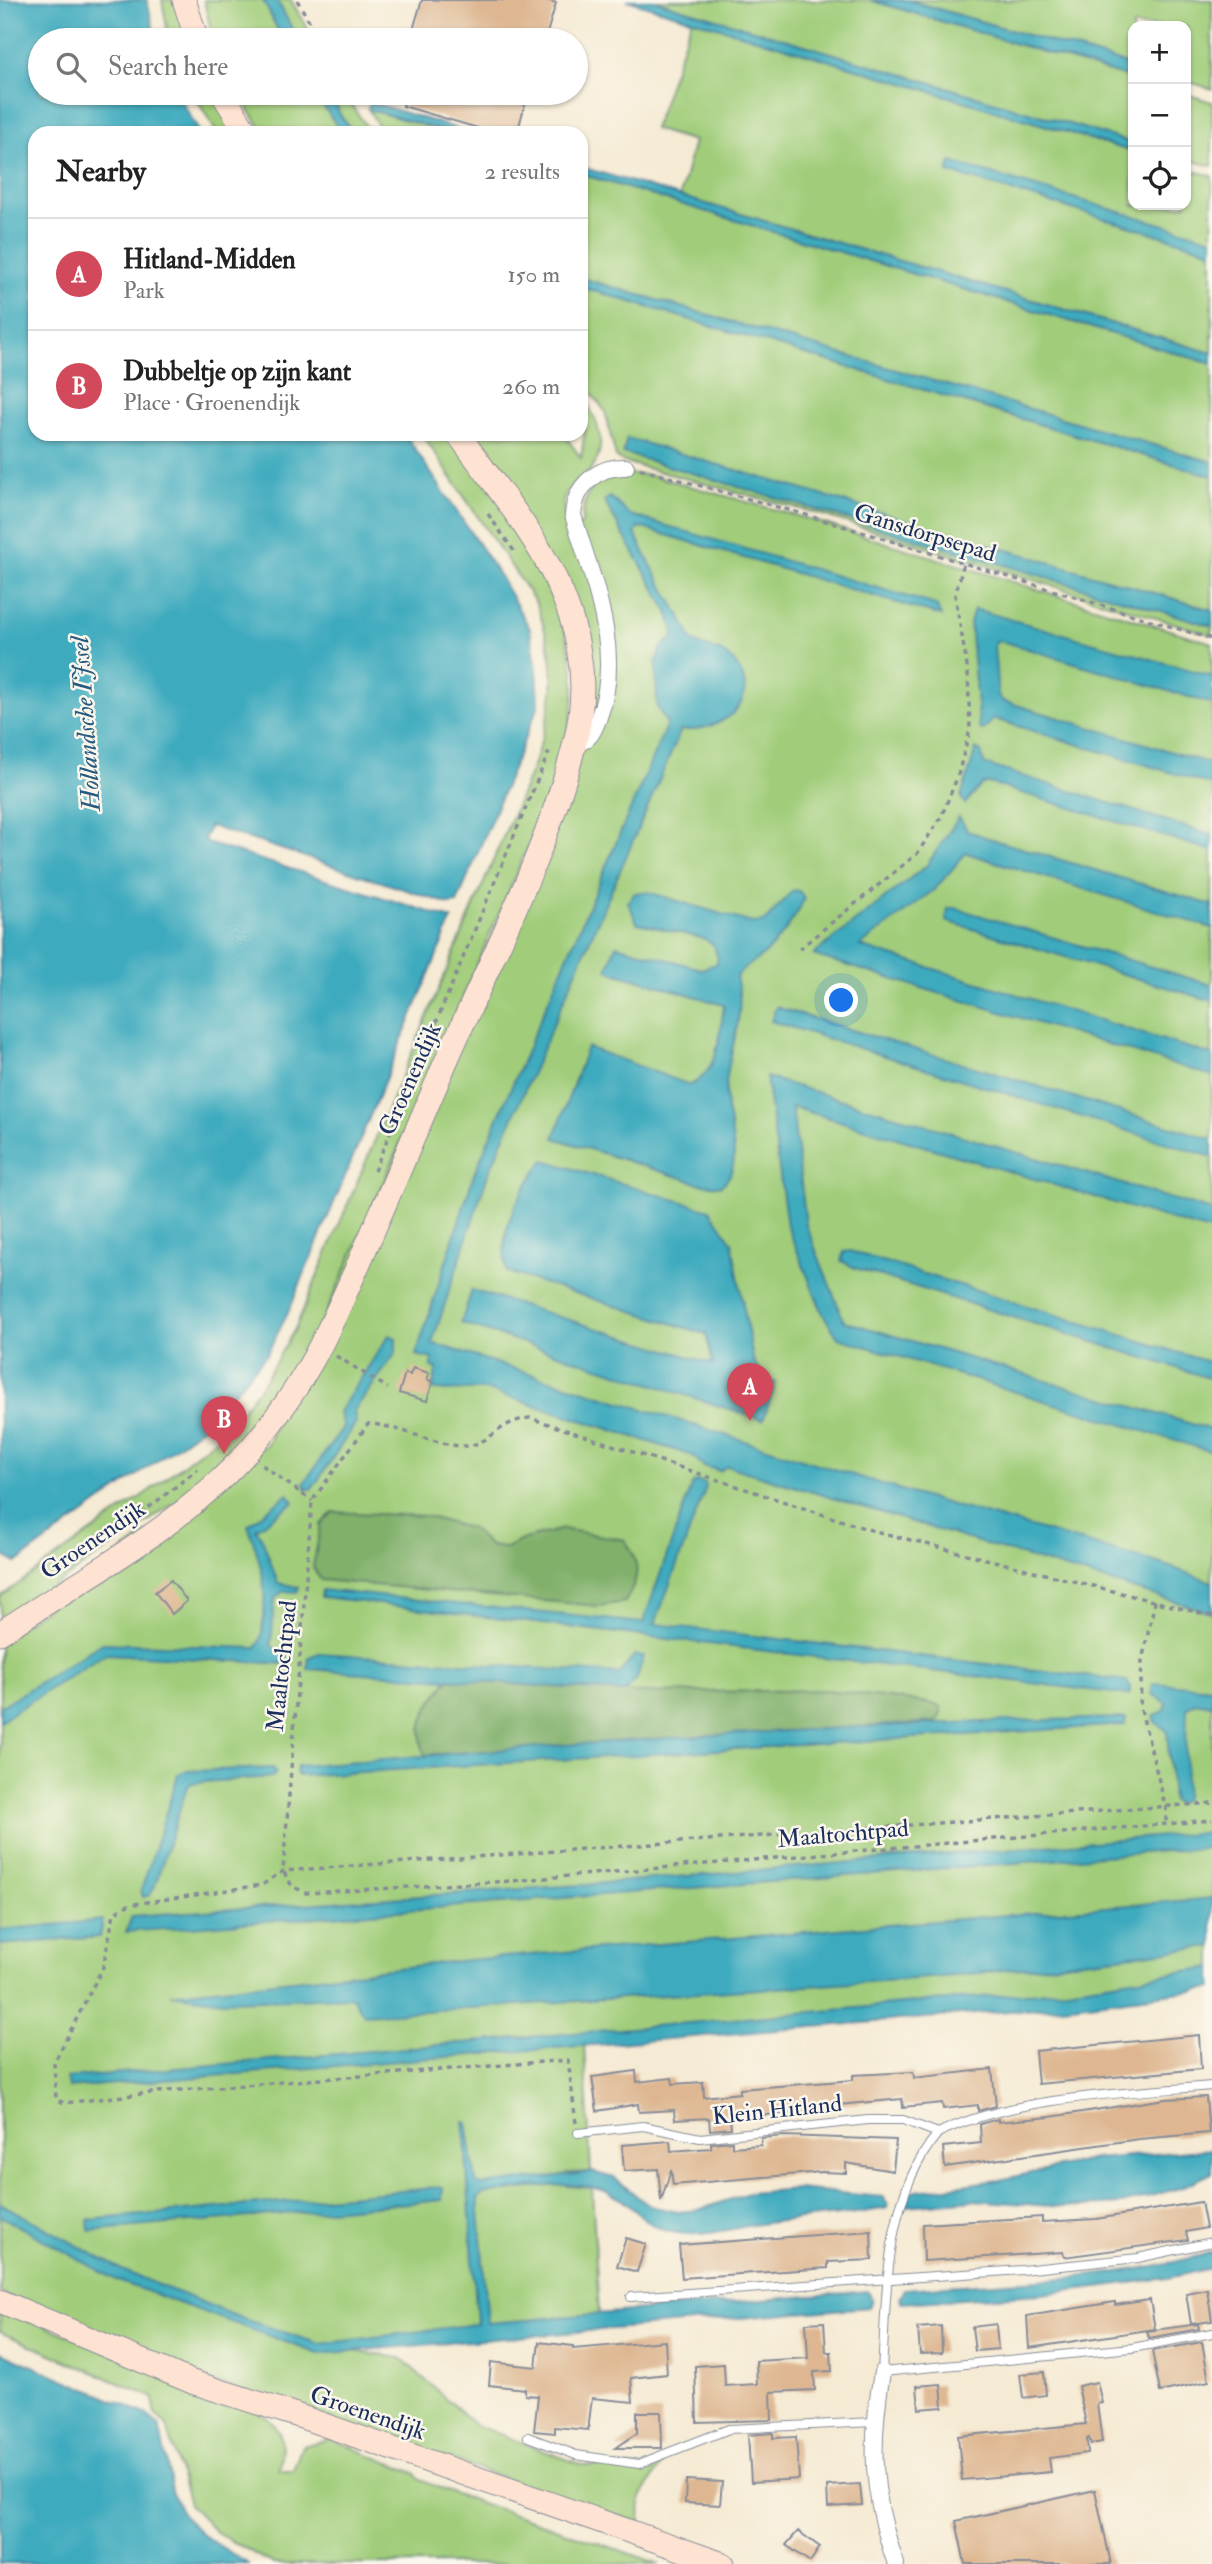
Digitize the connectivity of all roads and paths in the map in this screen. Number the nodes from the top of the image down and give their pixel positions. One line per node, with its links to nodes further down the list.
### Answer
1 (184, 0): 3 (street)
2 (297, 0): 4 (path)
3 (194, 28)
4 (313, 28)
5 (230, 105): 6 (street)
6 (243, 126)
7 (463, 441): 13 (street, Groenendijk)
8 (626, 467): 11 (path, Gansdorpsepad); 13 (street)
9 (486, 511): 10 (path)
10 (516, 555)
11 (964, 563): 12 (path, Gansdorpsepad); 15 (path)
12 (1212, 639)
13 (575, 743): 25 (street, Groenendijk)
14 (551, 746): 16 (path)
15 (799, 949)
16 (369, 1183)
17 (330, 1352): 18 (path)
18 (388, 1388)
19 (200, 1467): 22 (path)
20 (275, 1474): 21 (path)
21 (312, 1501): 23 (path); 30 (path, Maaltochtpad)
22 (128, 1524)
23 (1155, 1601): 24 (path); 27 (path)
24 (1212, 1616)
25 (0, 1633)
26 (1212, 1803): 27 (path)
27 (1166, 1808): 29 (path); 30 (path)
28 (1212, 1820): 29 (path, Maaltochtpad)
29 (1166, 1824): 30 (path, Maaltochtpad)
30 (283, 1871): 32 (path)
31 (1212, 2086): 33 (lane)
32 (578, 2133): 33 (lane, Klein Hitland)
33 (938, 2133): 35 (lane)
34 (1212, 2242): 35 (lane)
35 (889, 2277): 36 (lane); 39 (lane)
36 (631, 2297)
37 (0, 2301): 42 (street, Groenendijk)
38 (1212, 2333): 39 (lane)
39 (882, 2372): 40 (street)
40 (874, 2422): 41 (lane); 43 (street)
41 (528, 2437)
42 (723, 2564)
43 (896, 2564)

